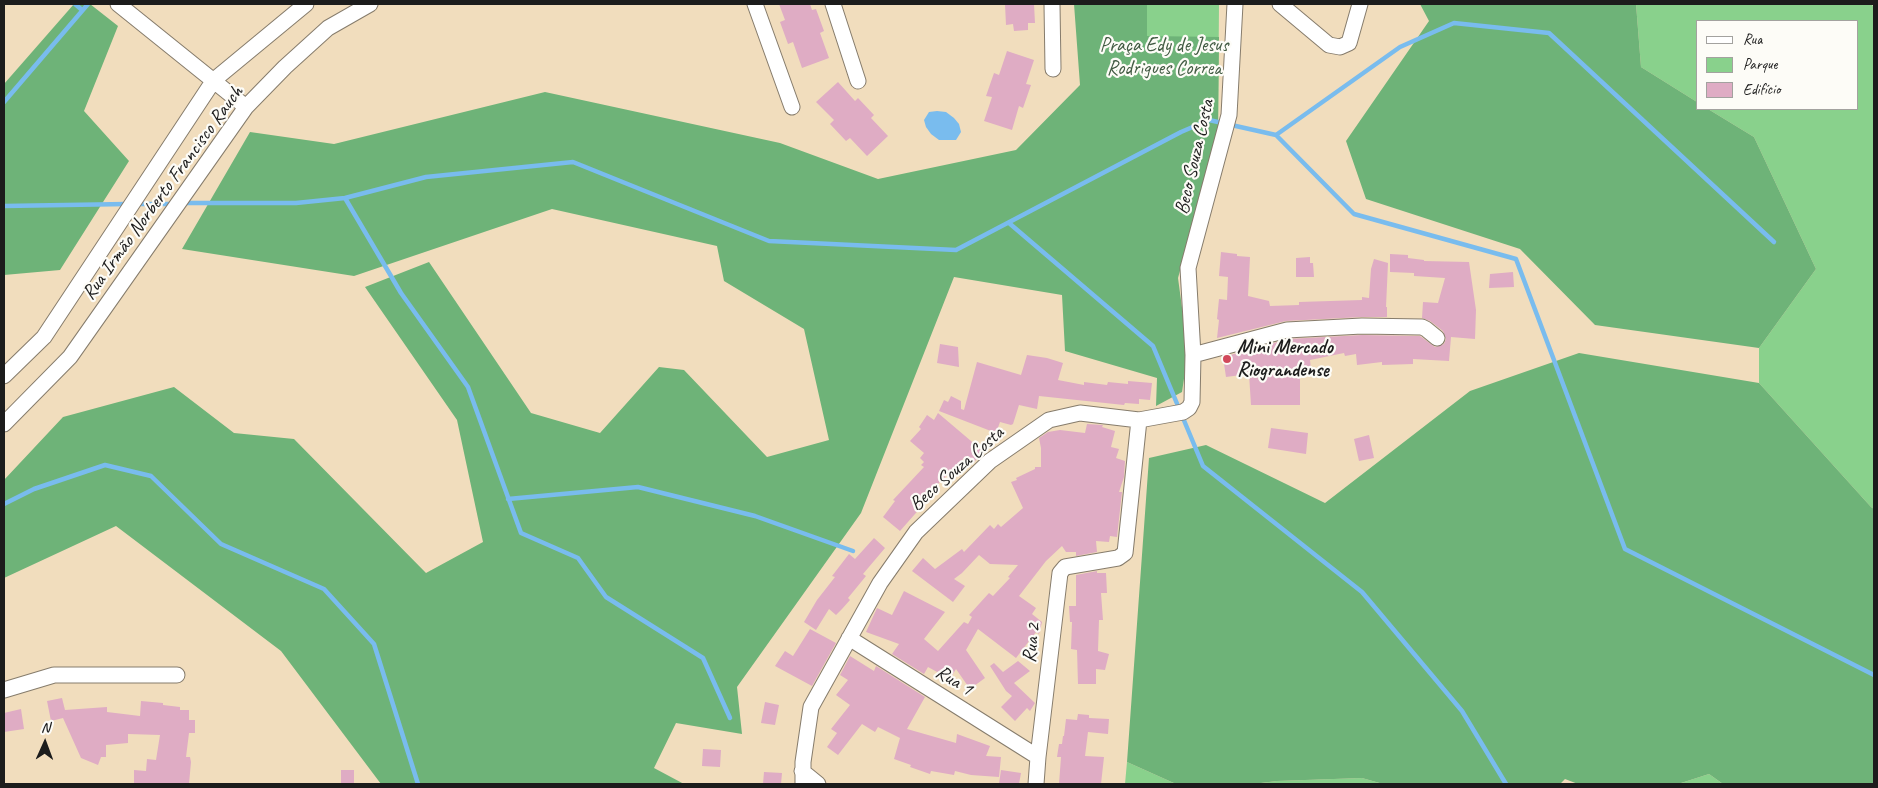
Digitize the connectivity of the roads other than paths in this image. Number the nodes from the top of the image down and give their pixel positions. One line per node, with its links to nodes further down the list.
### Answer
1 (118, 4): 11 (street)
2 (306, 4): 11 (street, Rua Irmão Norberto Francisco Rauch)
3 (370, 4): 13 (street, Rua Irmão Norberto Francisco Rauch)
4 (756, 4): 14 (street)
5 (833, 4): 12 (street)
6 (1052, 4): 10 (street)
7 (1234, 4): 16 (street, Beco Souza Costa)
8 (1280, 4): 9 (street)
9 (1360, 4)
10 (1053, 69)
11 (214, 80): 13 (street); 17 (street, Rua Irmão Norberto Francisco Rauch)
12 (858, 81)
13 (246, 107): 19 (street, Rua Irmão Norberto Francisco Rauch)
14 (792, 107)
15 (1437, 338): 16 (street)
16 (1193, 355): 18 (street, Beco Souza Costa)
17 (4, 376)
18 (1139, 420): 20 (street, Beco Souza Costa); 23 (street, Rua 2)
19 (4, 424)
20 (849, 638): 23 (street, Rua 1); 24 (street, Beco Souza Costa)
21 (177, 675): 22 (street)
22 (4, 690)
23 (1038, 757): 26 (street, Rua 2)
24 (802, 778): 25 (street)
25 (818, 784)
26 (1036, 784)

